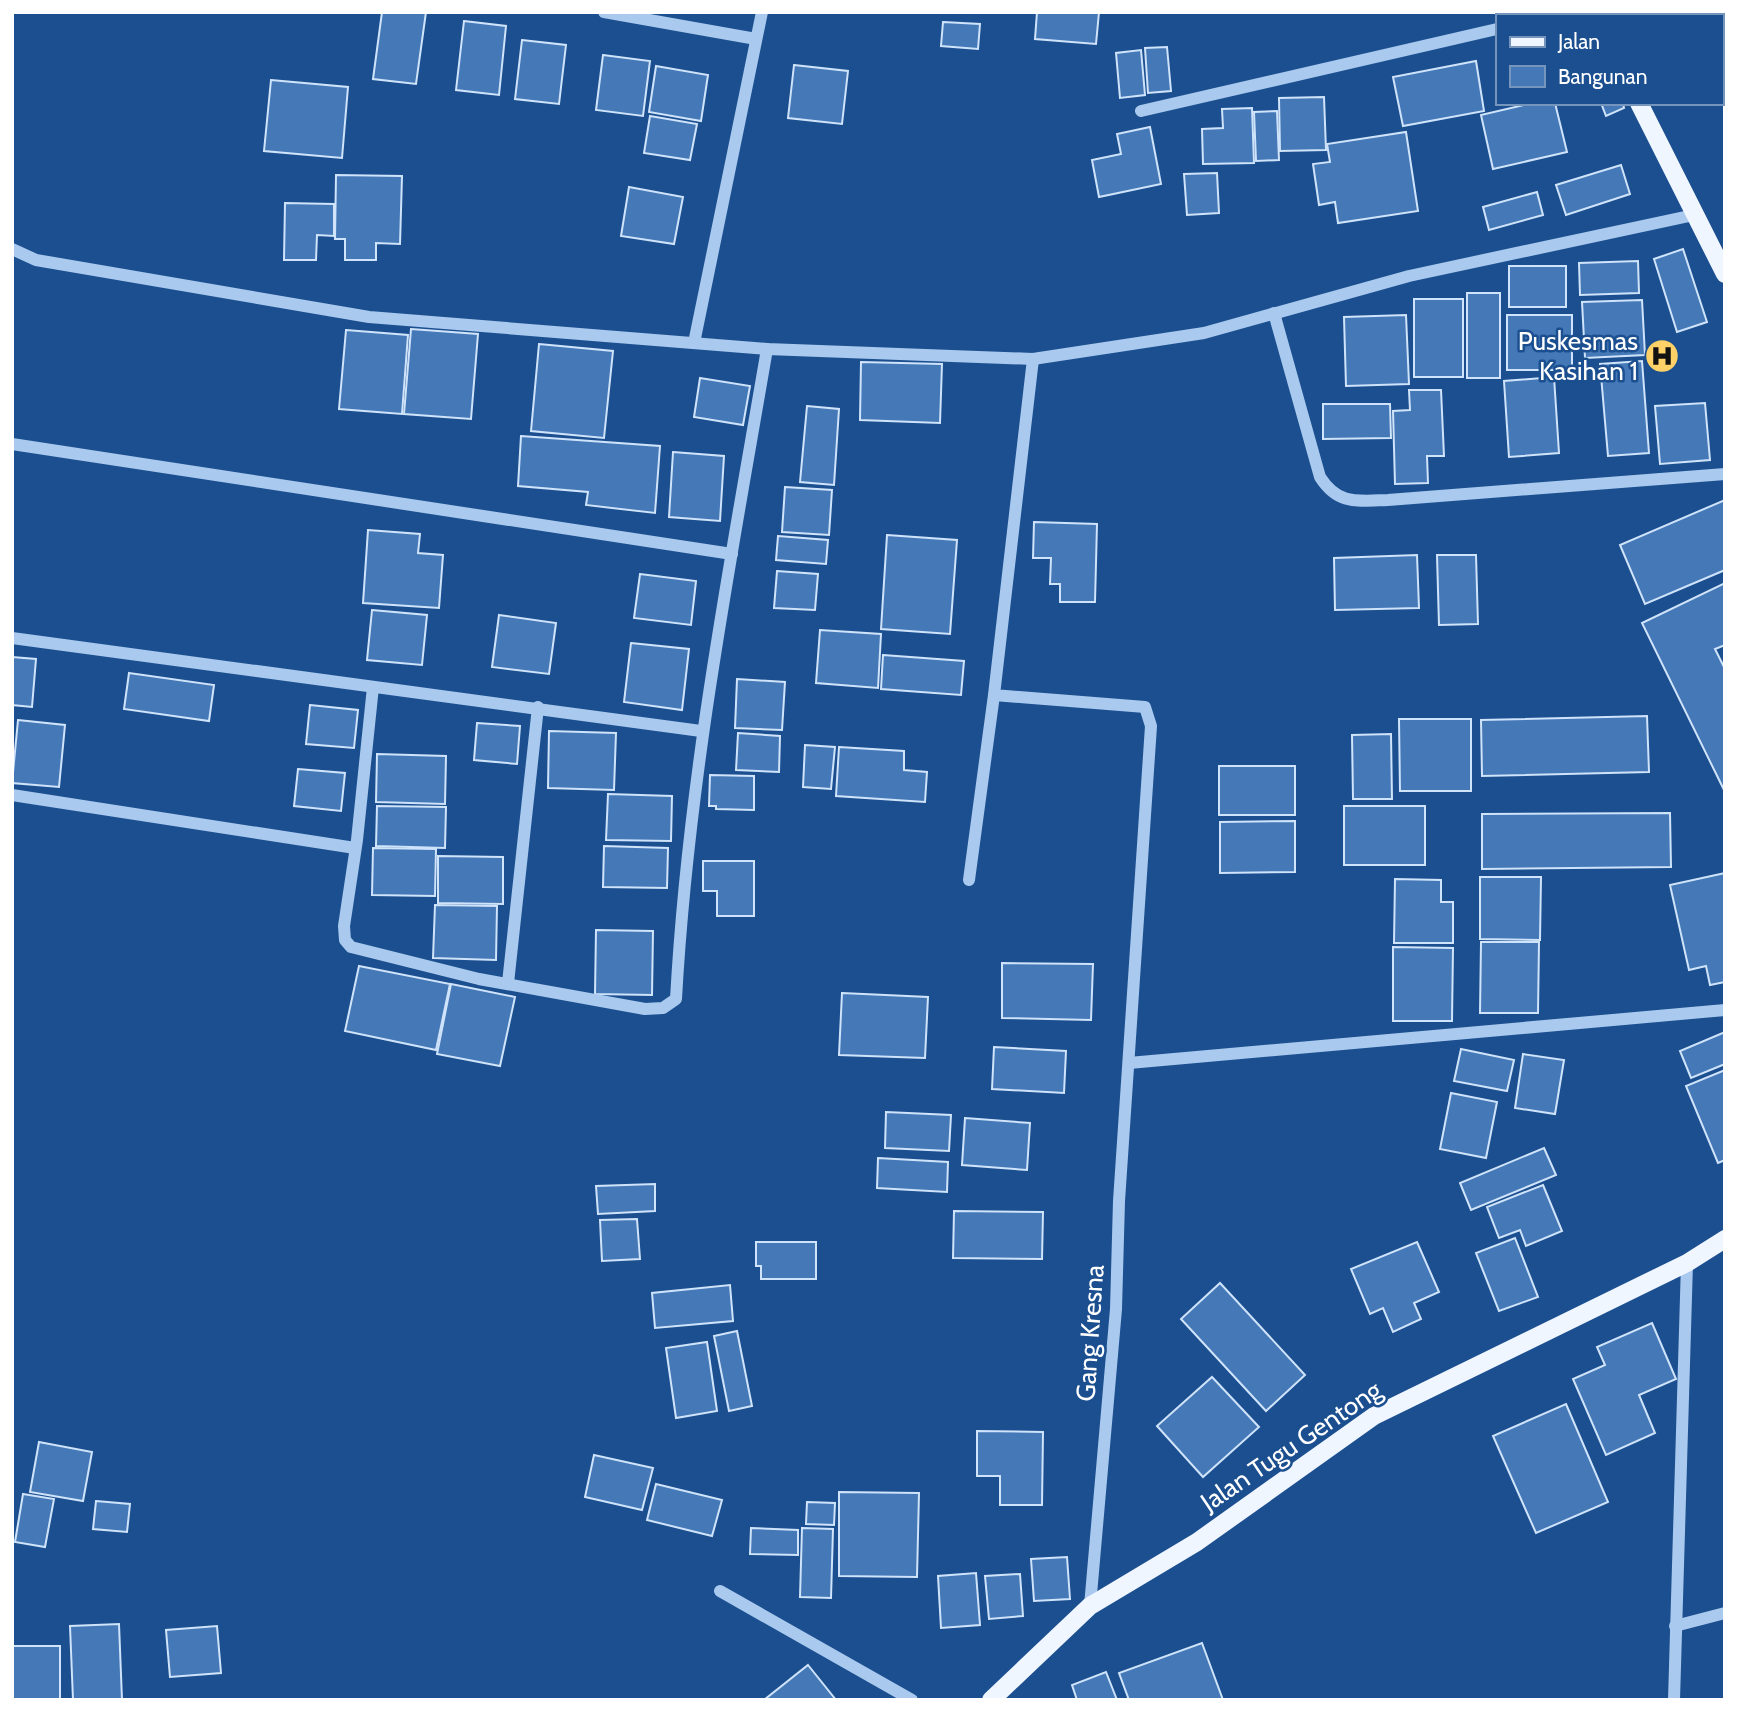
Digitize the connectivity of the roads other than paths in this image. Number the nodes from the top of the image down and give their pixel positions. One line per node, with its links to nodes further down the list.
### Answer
1 (604, 12): 4 (street)
2 (762, 12): 4 (street)
3 (1496, 29): 6 (street)
4 (756, 39): 11 (street)
5 (1640, 105): 7 (main road)
6 (1141, 111)
7 (1694, 215): 9 (main road); 10 (street)
8 (12, 249): 11 (street)
9 (1725, 274)
10 (1274, 313): 13 (street); 15 (street)
11 (694, 343): 12 (street)
12 (767, 349): 13 (street); 16 (street)
13 (1033, 359): 19 (street)
14 (12, 444): 16 (street)
15 (1725, 474)
16 (732, 554): 21 (street)
17 (12, 638): 18 (street)
18 (373, 687): 20 (street); 23 (street)
19 (994, 695): 24 (street); 27 (street, Gang Kresna)
20 (538, 707): 21 (street); 25 (street)
21 (701, 731): 25 (street)
22 (12, 795): 23 (street)
23 (355, 848): 25 (street)
24 (968, 880)
25 (508, 983)
26 (1725, 1010): 27 (street)
27 (1129, 1063): 31 (street, Gang Kresna)
28 (1725, 1239): 29 (main road, Jalan Tugu Gentong)
29 (1687, 1263): 31 (main road, Jalan Tugu Gentong); 33 (street)
30 (720, 1591): 34 (street)
31 (1090, 1606): 35 (main road, Jalan Tugu Gentong)
32 (1725, 1613): 33 (street)
33 (1675, 1626): 36 (street)
34 (912, 1700)
35 (991, 1700)
36 (1674, 1700)

